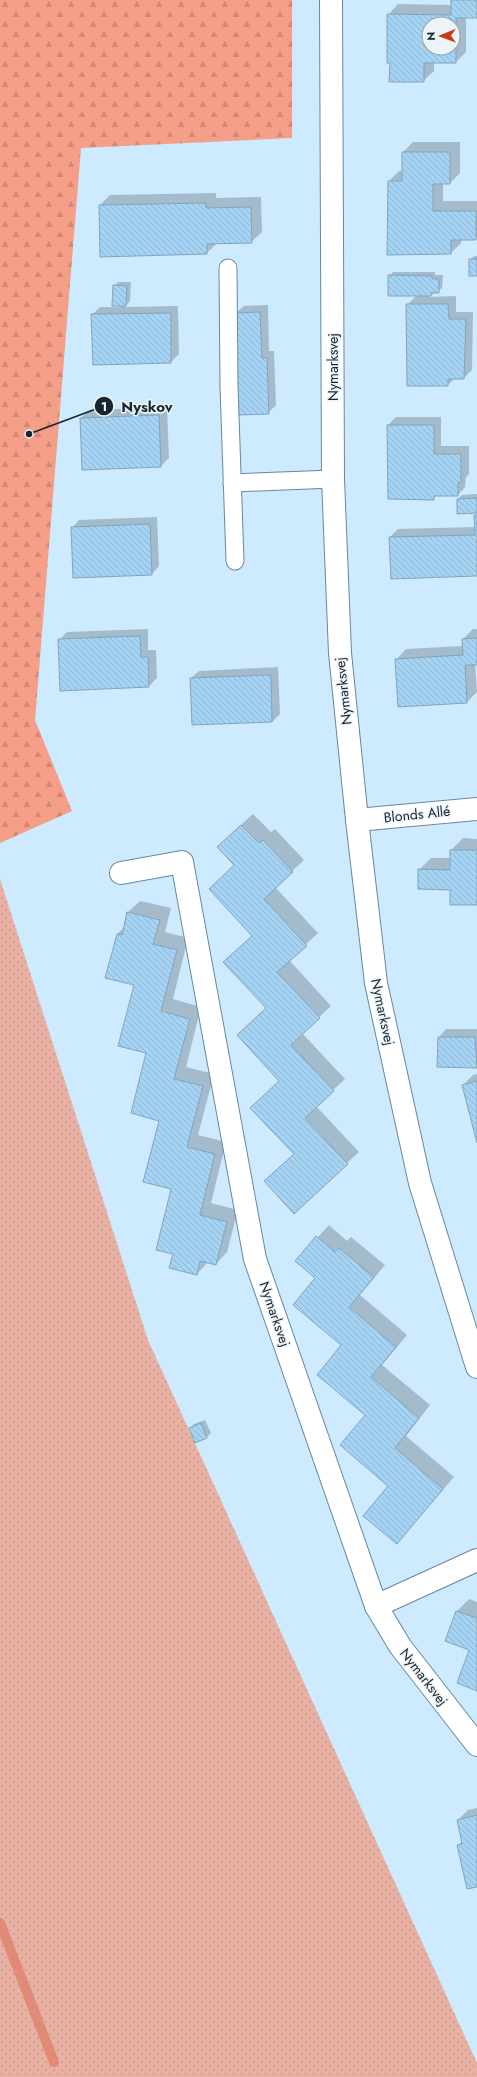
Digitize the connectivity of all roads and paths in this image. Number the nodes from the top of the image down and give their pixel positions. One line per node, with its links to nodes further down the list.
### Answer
1 (331, 0): 3 (street, Nymarksvej)
2 (228, 268): 4 (lane)
3 (333, 479): 4 (lane); 7 (street, Nymarksvej)
4 (232, 483): 5 (lane)
5 (235, 560)
6 (477, 808): 7 (street, Blonds Allé)
7 (356, 820): 9 (street, Nymarksvej)
8 (121, 873): 11 (street, Nymarksvej)
9 (477, 1367)
10 (477, 1560): 11 (street)
11 (376, 1606): 12 (street, Nymarksvej)
12 (477, 1745)

